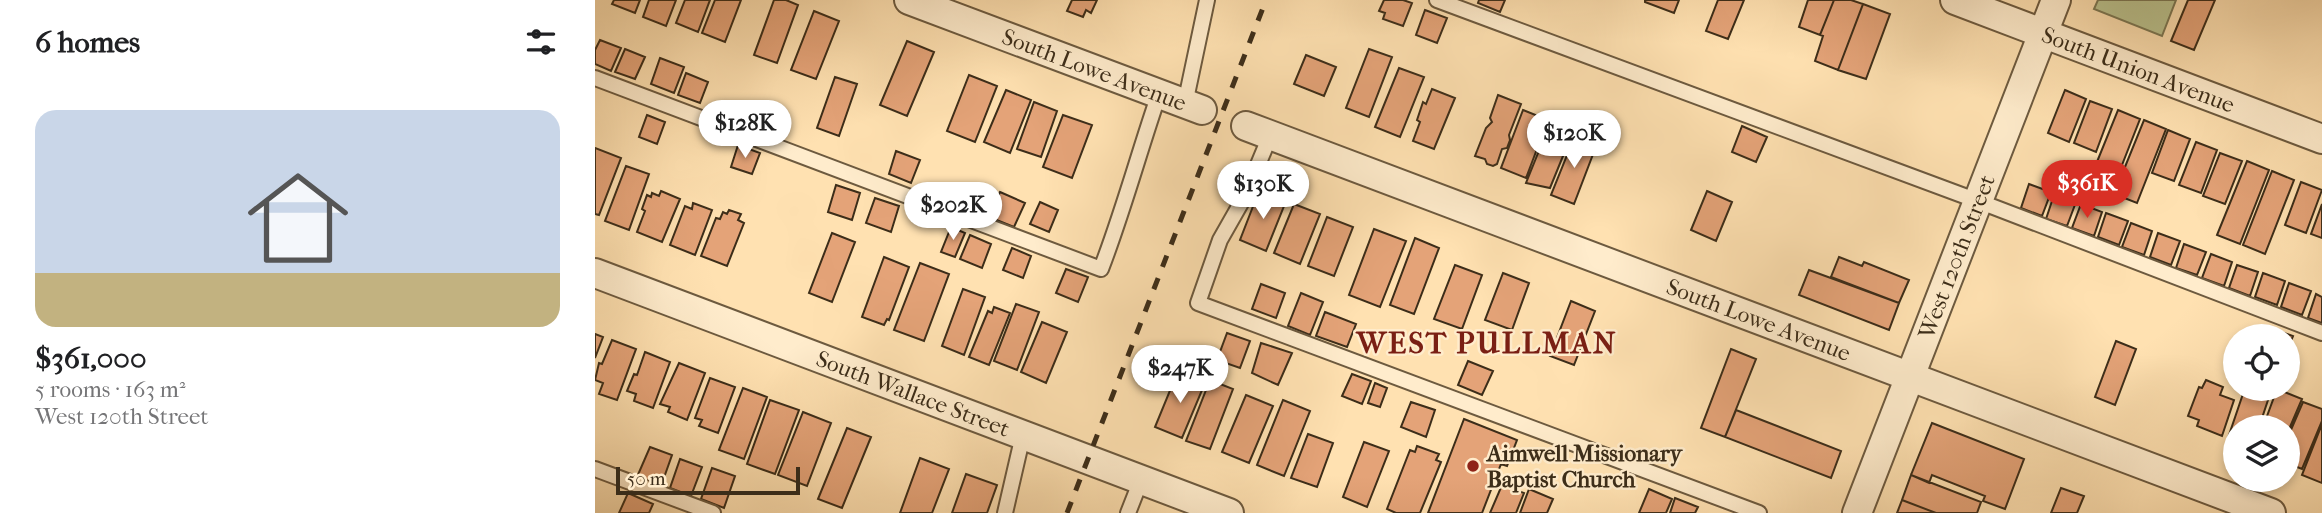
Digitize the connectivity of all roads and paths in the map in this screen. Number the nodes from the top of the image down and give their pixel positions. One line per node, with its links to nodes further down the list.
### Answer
1 (909, 0): 8 (street, South Lowe Avenue)
2 (1207, 0): 9 (lane)
3 (1437, 0): 12 (lane)
4 (1955, 0): 6 (street, South Union Avenue)
5 (2056, 0): 6 (street, West 120th Street)
6 (2043, 33): 11 (street, South Union Avenue); 12 (street, West 120th Street)
7 (595, 78): 8 (lane)
8 (1159, 94): 9 (street, South Lowe Avenue)
9 (1194, 107)
10 (1258, 131): 15 (street, South Lowe Avenue); 23 (lane)
11 (2322, 139)
12 (1978, 201): 14 (lane); 15 (street, West 120th Street)
13 (595, 273): 16 (street, South Wallace Street)
14 (2322, 333)
15 (1910, 376): 24 (street, West 120th Street); 25 (street, South Lowe Avenue)
16 (1023, 435): 18 (street, South Wallace Street); 20 (lane)
17 (595, 469): 19 (lane)
18 (1141, 480): 21 (lane); 22 (street, South Wallace Street)
19 (713, 513)
20 (1005, 513)
21 (1128, 513)
22 (1229, 513)
23 (1759, 513)
24 (1857, 513)
25 (2271, 513)

